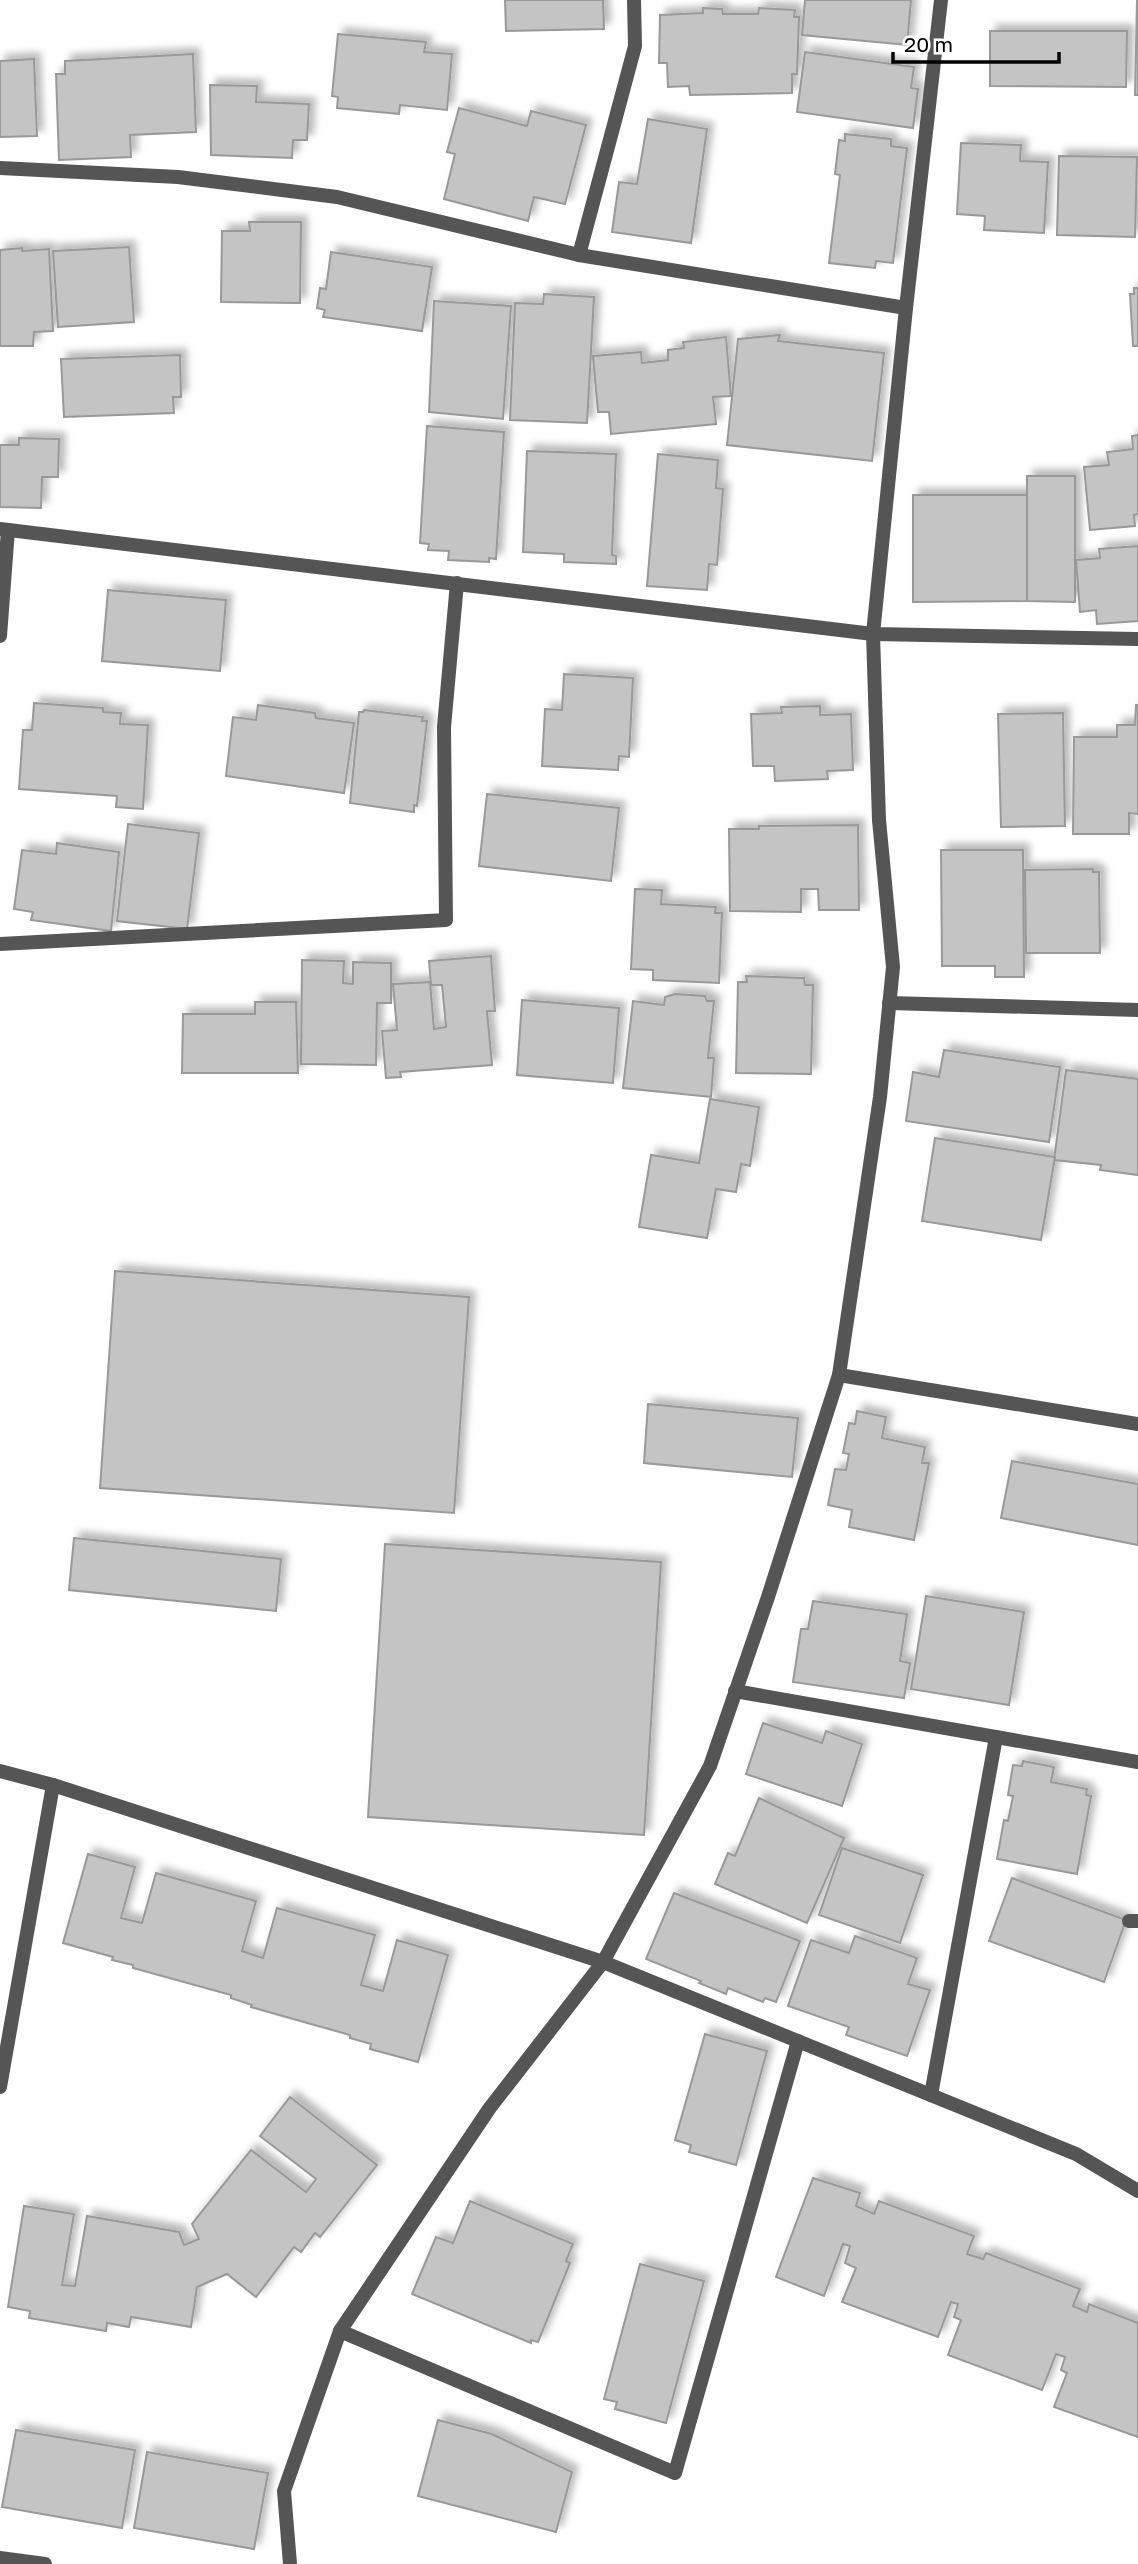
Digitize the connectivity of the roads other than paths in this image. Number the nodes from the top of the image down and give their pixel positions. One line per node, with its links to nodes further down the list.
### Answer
1 (634, 0): 4 (street)
2 (941, 0): 5 (street)
3 (0, 169): 4 (street)
4 (579, 255): 5 (street)
5 (906, 308): 8 (street)
6 (4, 529): 7 (street); 9 (street)
7 (457, 583): 8 (street); 11 (street)
8 (873, 634): 10 (street); 12 (street)
9 (0, 636)
10 (1138, 639)
11 (0, 944)
12 (889, 1003): 13 (street); 14 (street)
13 (1138, 1010)
14 (839, 1375): 15 (street); 16 (street)
15 (1138, 1424)
16 (735, 1691): 17 (street); 21 (street)
17 (996, 1737): 18 (street); 24 (street)
18 (1138, 1762)
19 (0, 1771): 20 (street)
20 (53, 1785): 21 (street); 23 (street)
21 (603, 1962): 22 (street); 26 (street)
22 (798, 2041): 24 (street); 26 (street)
23 (0, 2088)
24 (931, 2095): 25 (street)
25 (1138, 2191)
26 (340, 2330): 29 (street)
27 (0, 2558): 28 (street)
28 (45, 2564)
29 (290, 2564)

